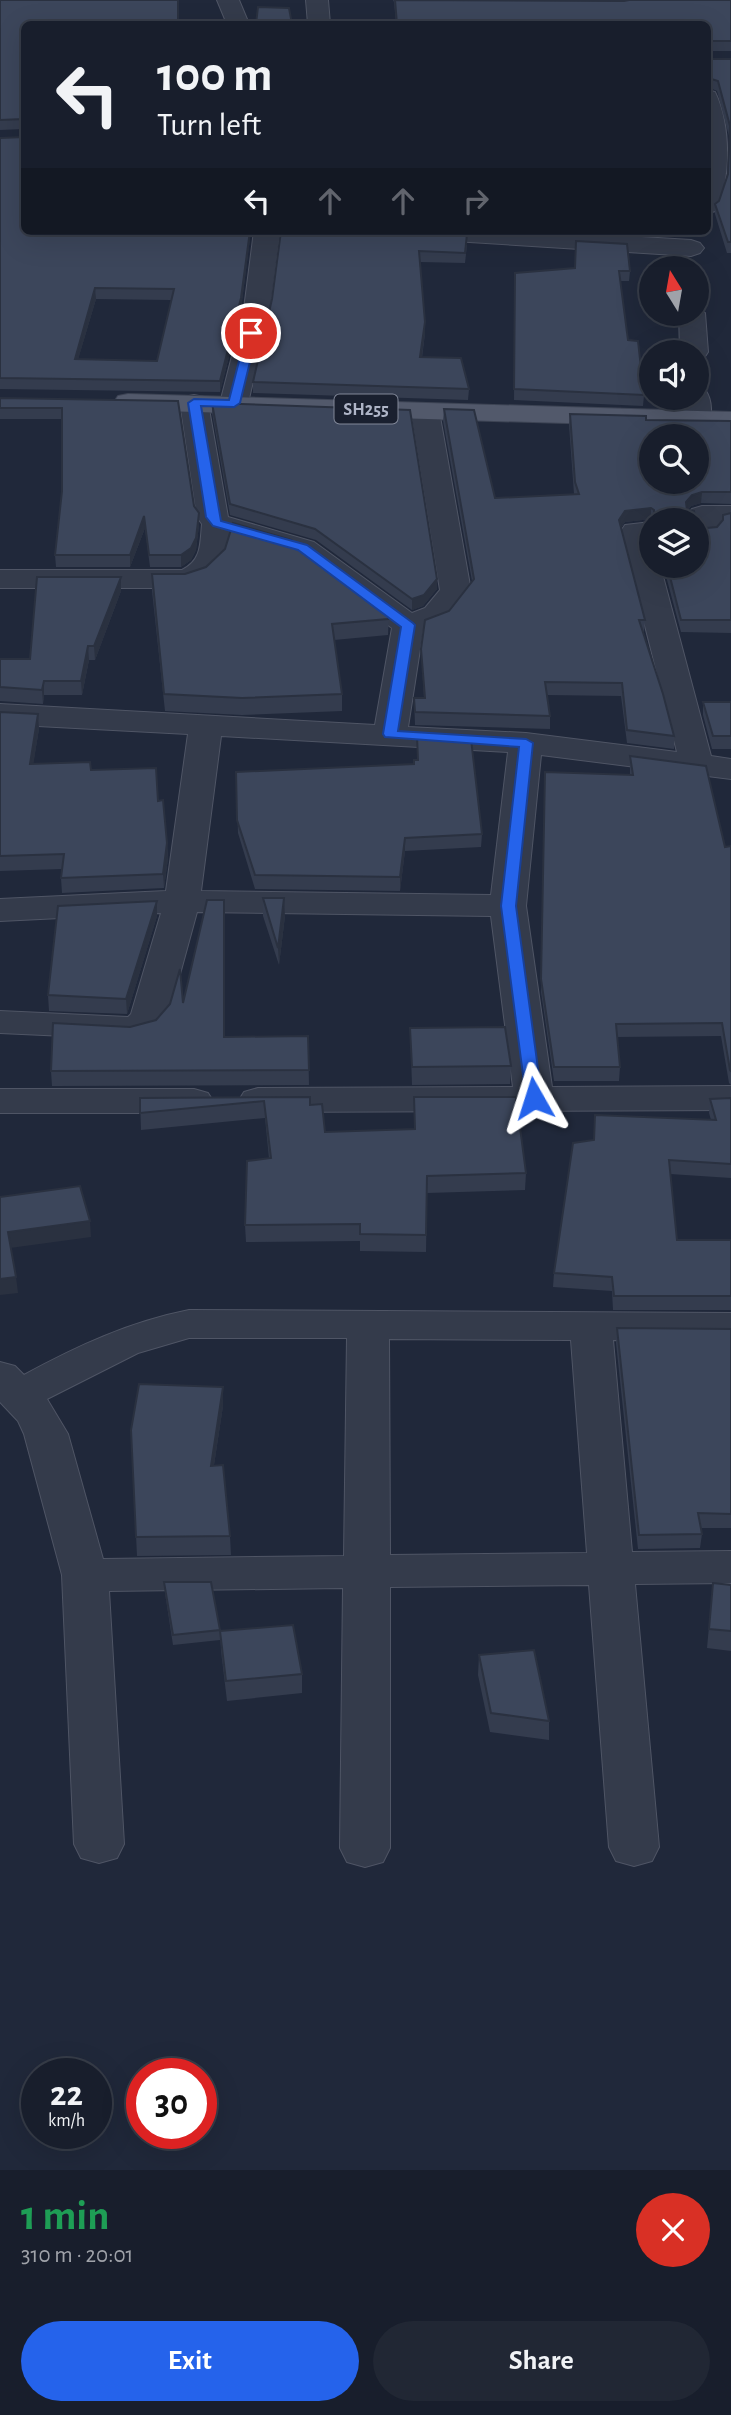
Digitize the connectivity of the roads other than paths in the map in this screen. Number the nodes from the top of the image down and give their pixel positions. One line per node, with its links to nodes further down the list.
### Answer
1 (228, 0): 5 (street)
2 (317, 0): 6 (street)
3 (476, 0): 4 (street)
4 (624, 1)
5 (238, 21)
6 (319, 21)
7 (711, 107): 8 (street)
8 (720, 167): 9 (street)
9 (711, 194)
10 (266, 235): 15 (street)
11 (481, 235): 12 (street)
12 (693, 249)
13 (103, 401): 14 (main road, SH255)
14 (194, 403): 15 (main road, SH255); 22 (street)
15 (234, 403): 18 (main road, SH255)
16 (639, 409): 18 (main road, SH255)
17 (703, 410): 19 (main road, SH255)
18 (425, 411): 25 (street)
19 (731, 420)
20 (709, 515): 21 (street)
21 (731, 515)
22 (217, 523): 24 (street); 25 (street)
23 (648, 578): 30 (street)
24 (0, 579)
25 (408, 625): 28 (street)
26 (0, 714): 27 (street)
27 (206, 724): 28 (street); 32 (street)
28 (390, 734): 29 (street)
29 (526, 743): 30 (street); 33 (street)
30 (697, 765): 31 (street)
31 (731, 769)
32 (182, 901): 33 (street); 34 (street); 35 (street)
33 (509, 906): 36 (street)
34 (0, 910)
35 (0, 1021)
36 (534, 1098): 37 (street); 38 (street)
37 (731, 1098)
38 (0, 1101)
39 (368, 1325): 40 (street); 42 (street); 45 (street)
40 (591, 1327): 41 (street); 44 (street)
41 (731, 1327)
42 (10, 1386): 46 (street)
43 (731, 1567): 44 (street)
44 (610, 1568): 45 (street); 48 (street)
45 (367, 1571): 46 (street); 49 (street)
46 (85, 1575): 47 (street)
47 (99, 1844)
48 (634, 1847)
49 (365, 1848)

